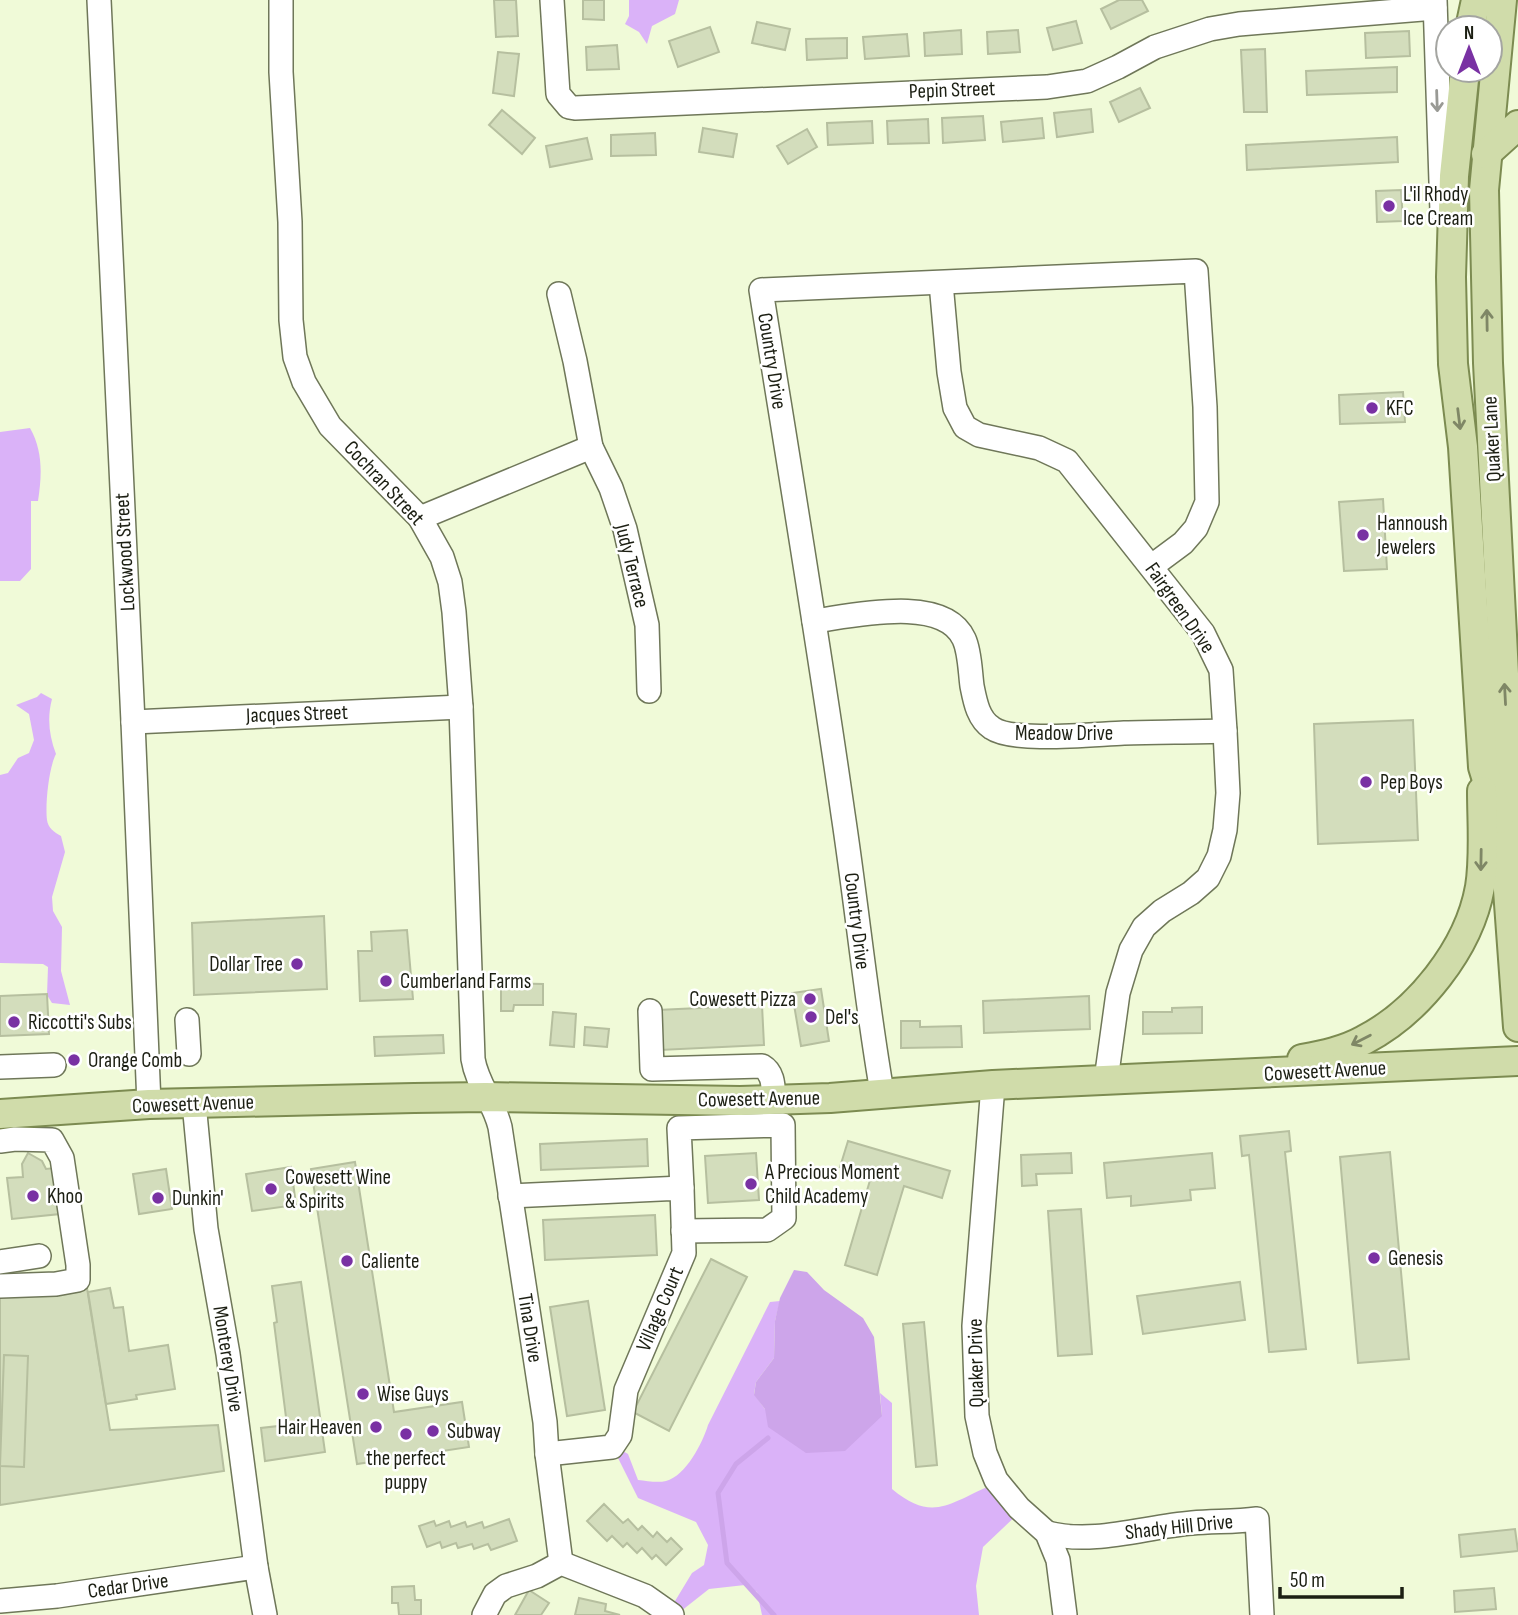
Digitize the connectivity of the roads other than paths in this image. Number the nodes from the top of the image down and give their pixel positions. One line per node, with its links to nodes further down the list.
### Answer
1 (99, 0): 20 (street, Lockwood Street)
2 (281, 0): 15 (street, Cochran Street)
3 (552, 0): 5 (street, Pepin Street)
4 (1502, 0): 8 (main road, Quaker Lane)
5 (1435, 4): 9 (street, Quaker Lane, one-way to 9)
6 (1464, 84): 9 (main road, Quaker Lane)
7 (1518, 125): 8 (main road)
8 (1486, 155): 13 (main road, Quaker Lane, one-way to 8)
9 (1451, 277): 12 (main road, Quaker Lane)
10 (941, 283): 16 (street, Fairgreen Drive); 16 (street, Country Drive); 17 (street, Country Drive)
11 (559, 294): 14 (street, Judy Terrace)
12 (1453, 363): 13 (main road); 22 (main road, Quaker Lane, one-way to 22)
13 (1488, 363): 23 (main road, Quaker Lane, one-way to 13)
14 (591, 447): 15 (street); 18 (street, Judy Terrace)
15 (420, 518): 19 (street, Cochran Street)
16 (1152, 566): 21 (street, Fairgreen Drive)
17 (814, 621): 21 (street, Meadow Drive); 36 (street, Country Drive)
18 (649, 691)
19 (461, 707): 20 (street, Jacques Street); 37 (street, Cochran Street)
20 (133, 722): 41 (street, Lockwood Street)
21 (1225, 731): 34 (street, Fairgreen Drive)
22 (1483, 767): 23 (main road, Quaker Lane); 33 (main road, one-way to 33)
23 (1504, 835): 24 (main road, Quaker Lane)
24 (1515, 950): 27 (main road, Quaker Lane)
25 (650, 1011): 32 (street)
26 (187, 1020): 28 (street)
27 (1518, 1027)
28 (189, 1054)
29 (1518, 1061): 33 (main road, Cowesett Avenue)
30 (54, 1065): 31 (street)
31 (0, 1067)
32 (652, 1069): 38 (street); 39 (street)
33 (1230, 1076): 34 (main road, Cowesett Avenue)
34 (1106, 1080): 35 (main road, Cowesett Avenue)
35 (993, 1085): 36 (main road, Cowesett Avenue); 51 (street, Quaker Drive)
36 (883, 1092): 39 (main road, Cowesett Avenue)
37 (486, 1097): 38 (main road, Cowesett Avenue); 40 (main road, Cowesett Avenue); 45 (street, Tina Drive)
38 (652, 1100): 39 (main road, Cowesett Avenue)
39 (775, 1100)
40 (194, 1103): 41 (main road, Cowesett Avenue); 53 (street, Monterey Drive)
41 (149, 1104): 42 (main road, Cowesett Avenue)
42 (0, 1114)
43 (0, 1142): 49 (street)
44 (682, 1188): 45 (street); 46 (street, Village Court); 46 (street, Village Court)
45 (510, 1196): 50 (street, Tina Drive)
46 (683, 1231): 50 (street, Village Court)
47 (39, 1256): 48 (street)
48 (0, 1262)
49 (0, 1286)
50 (547, 1454): 52 (street, Tina Drive)
51 (1047, 1533): 58 (street, Quaker Drive); 59 (street, Shady Hill Drive)
52 (561, 1563): 56 (street); 57 (street)
53 (256, 1567): 54 (street, Cedar Drive); 55 (street, Monterey Drive)
54 (0, 1601)
55 (265, 1615)
56 (484, 1615)
57 (672, 1615)
58 (1065, 1615)
59 (1262, 1615)

